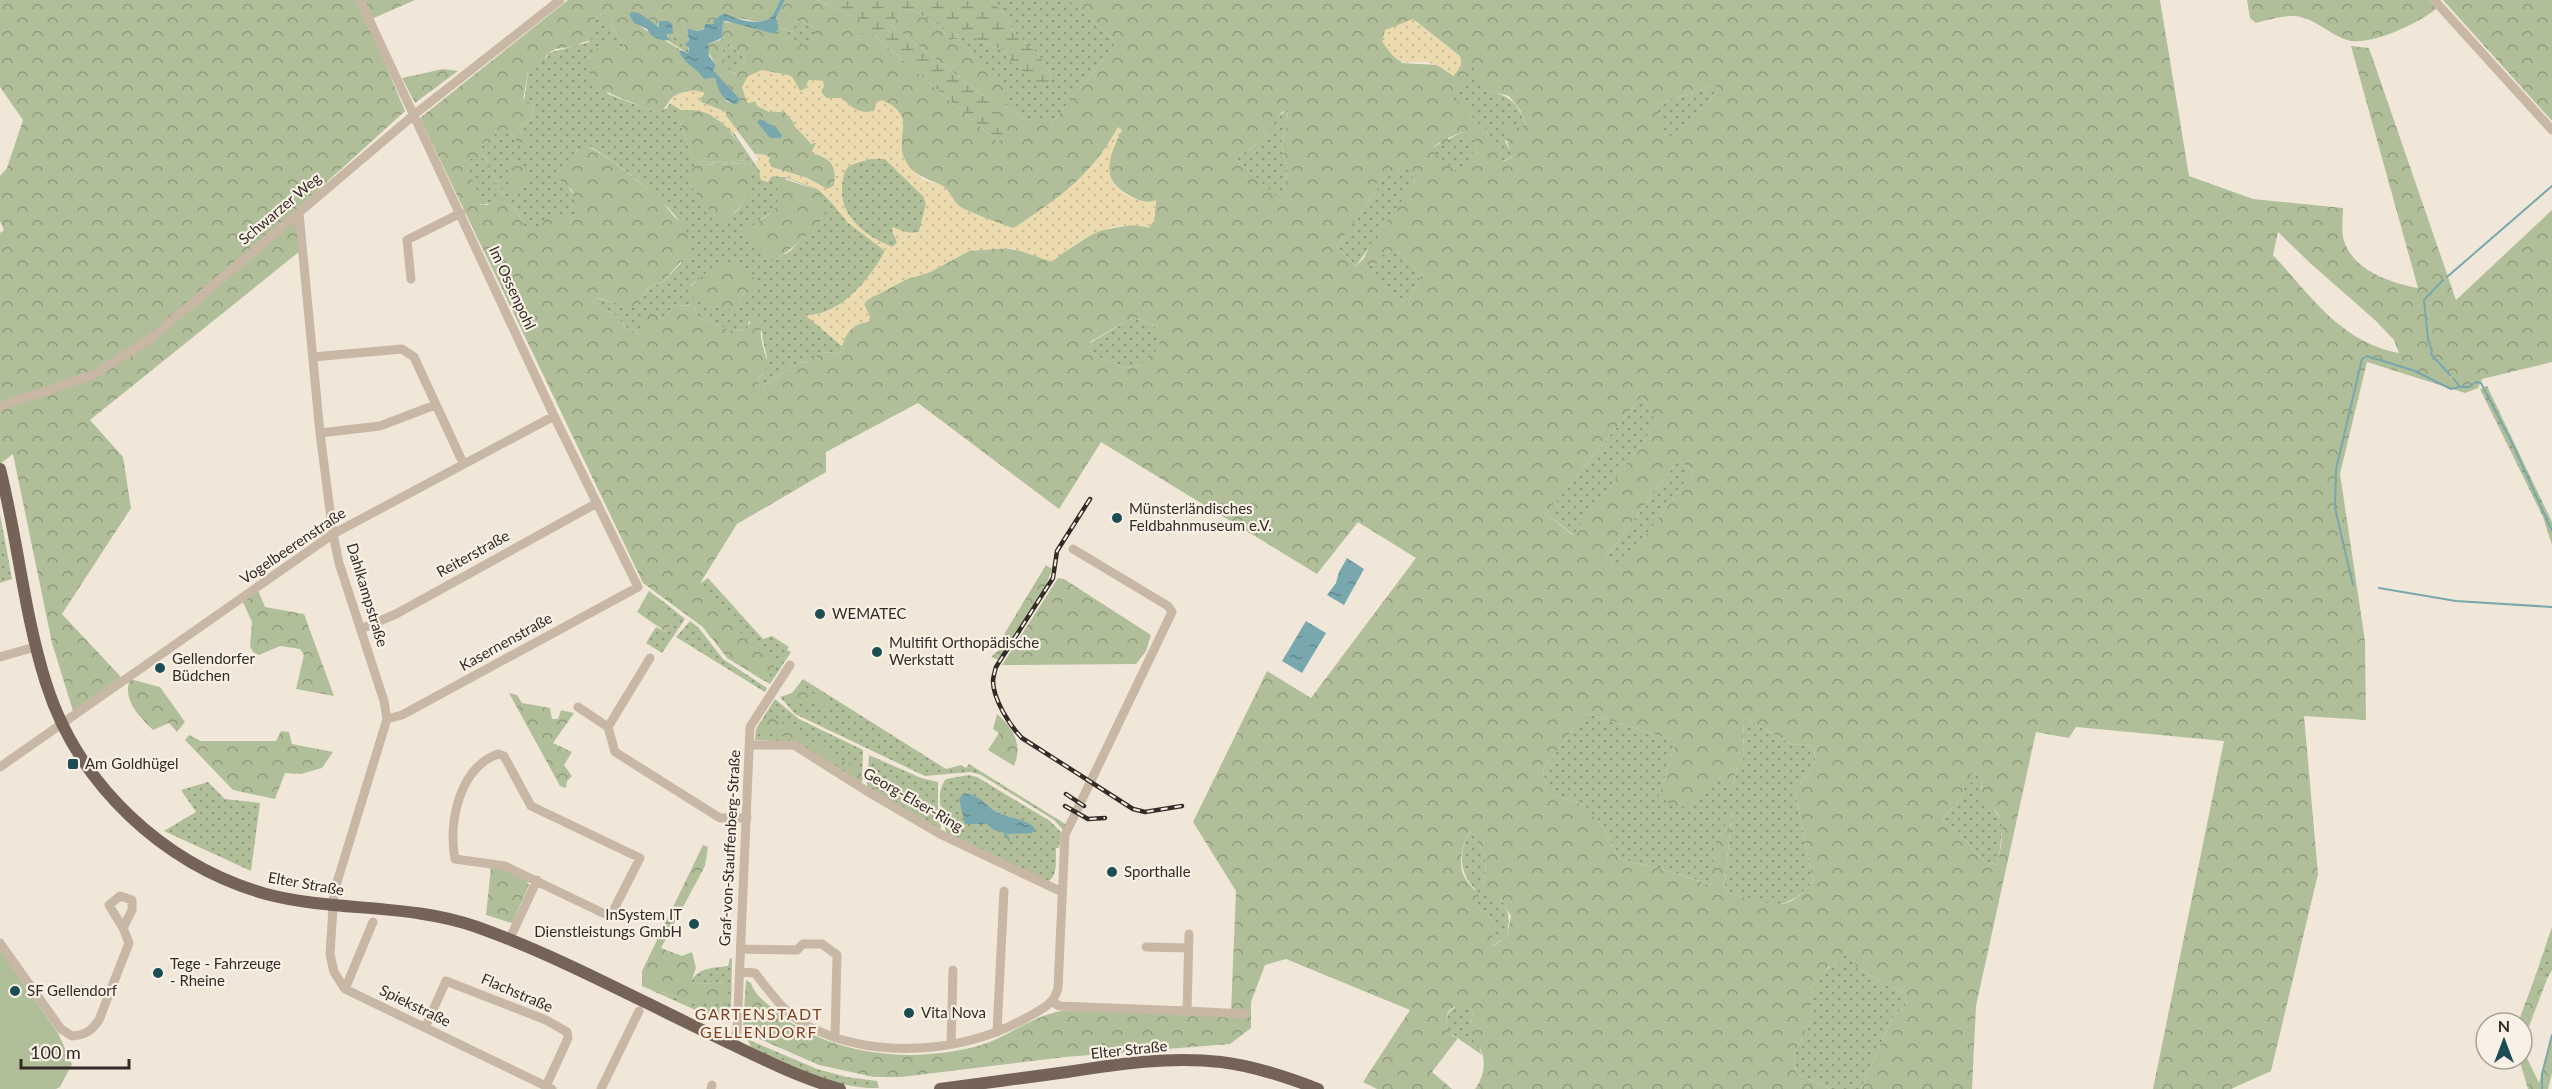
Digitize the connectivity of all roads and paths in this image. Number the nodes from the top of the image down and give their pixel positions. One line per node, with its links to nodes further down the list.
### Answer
1 (360, 0): 4 (street, Im Ossenpohl)
2 (560, 0): 4 (street, Schwarzer Weg)
3 (2434, 0): 5 (street)
4 (415, 114): 6 (street, Schwarzer Weg); 7 (street, Im Ossenpohl)
5 (2552, 130)
6 (299, 213): 9 (street, Dahlkampstraße); 11 (street, Schwarzer Weg)
7 (461, 213): 8 (street); 12 (street, Im Ossenpohl)
8 (411, 279)
9 (313, 357): 10 (street); 13 (street, Dahlkampstraße)
10 (435, 405): 13 (street); 14 (street)
11 (0, 406)
12 (554, 416): 14 (street, Vogelbeerenstraße); 16 (street, Im Ossenpohl)
13 (320, 433): 17 (street, Dahlkampstraße)
14 (463, 463): 17 (street, Vogelbeerenstraße)
15 (0, 469): 21 (main road, Elter Straße)
16 (597, 503): 19 (street, Im Ossenpohl); 20 (street, Reiterstraße)
17 (333, 534): 20 (street, Dahlkampstraße); 27 (street, Vogelbeerenstraße)
18 (1073, 549): 34 (street)
19 (638, 587): 26 (street, Kasernenstraße)
20 (361, 629): 26 (street, Dahlkampstraße)
21 (35, 647): 22 (street); 27 (main road, Elter Straße)
22 (0, 657)
23 (650, 658): 28 (street)
24 (790, 664): 29 (street, Graf-von-Stauffenberg-Straße)
25 (578, 707): 28 (street)
26 (387, 719): 35 (street)
27 (62, 723): 30 (street); 35 (main road, Elter Straße)
28 (608, 727): 31 (street)
29 (750, 745): 31 (street, Graf-von-Stauffenberg-Straße); 34 (street, Georg-Elser-Ring)
30 (0, 767)
31 (747, 818): 43 (street, Graf-von-Stauffenberg-Straße)
32 (537, 880): 32 (street); 39 (street)
33 (1004, 891): 52 (street)
34 (1062, 892): 47 (street)
35 (332, 905): 39 (main road, Elter Straße); 46 (street)
36 (373, 922): 46 (street)
37 (123, 928): 40 (street)
38 (1189, 934): 42 (street)
39 (509, 940): 54 (main road, Elter Straße)
40 (0, 943)
41 (1146, 947): 42 (street)
42 (1188, 948): 49 (street)
43 (741, 949): 45 (street, Graf-von-Stauffenberg-Straße); 53 (street)
44 (953, 970): 55 (street)
45 (740, 972): 53 (street); 54 (street, Graf-von-Stauffenberg-Straße)
46 (345, 989): 51 (street, Spiekstraße)
47 (1052, 1002): 49 (street); 52 (street)
48 (639, 1011): 57 (street)
49 (1187, 1011): 50 (street)
50 (1245, 1014)
51 (425, 1028): 56 (street, Spiekstraße); 56 (street, Flachstraße)
52 (997, 1032): 55 (street)
53 (835, 1038): 55 (street)
54 (731, 1044): 58 (main road, Elter Straße)
55 (951, 1044)
56 (549, 1088)
57 (601, 1089)
58 (840, 1089)
59 (940, 1089): 60 (main road, Elter Straße)
60 (1318, 1089)

